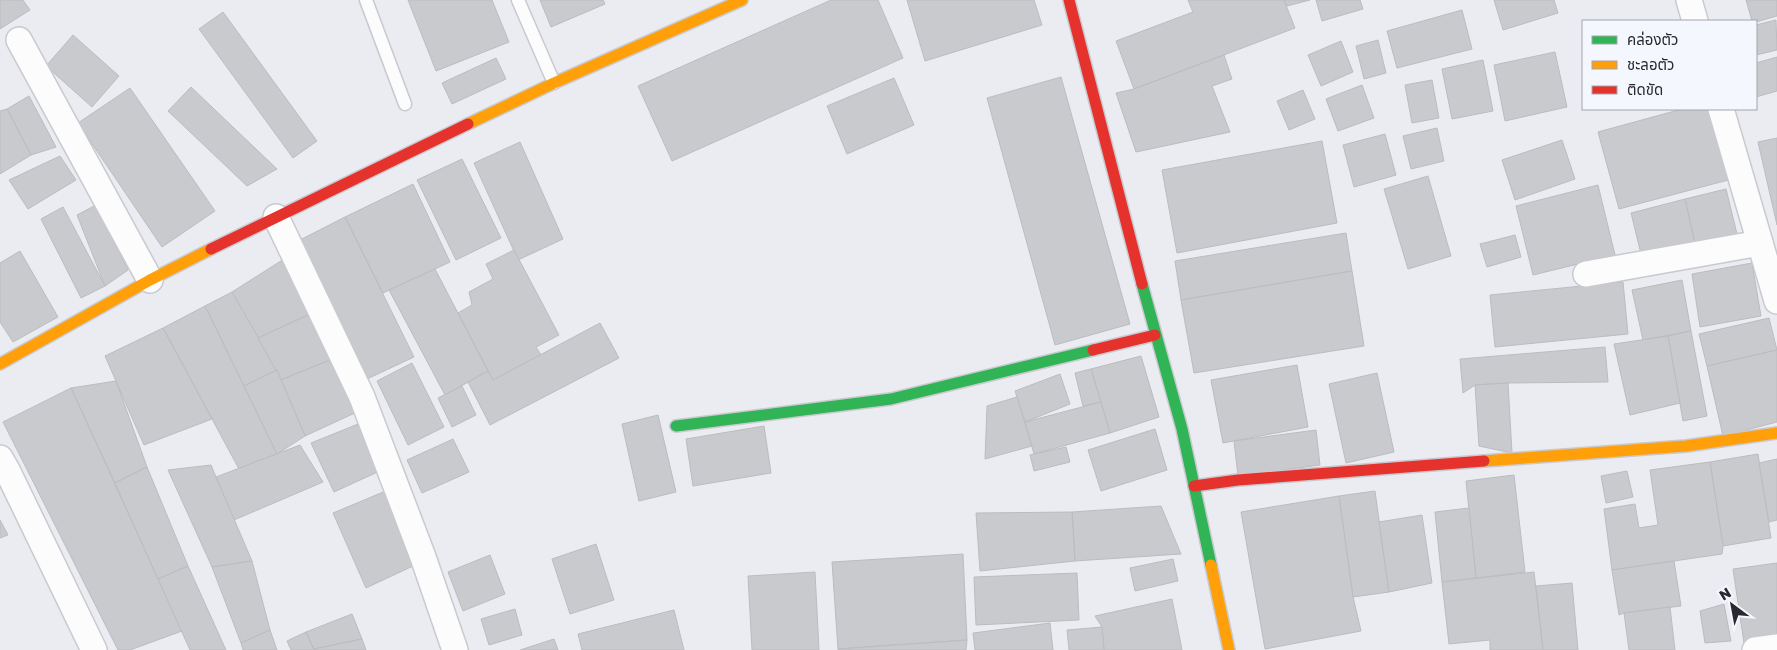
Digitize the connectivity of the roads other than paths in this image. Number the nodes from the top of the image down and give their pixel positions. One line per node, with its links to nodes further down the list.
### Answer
1 (366, 0): 9 (lane)
2 (518, 0): 8 (lane)
3 (742, 0): 8 (street)
4 (1069, 0): 16 (street)
5 (1689, 0): 6 (street)
6 (1695, 20)
7 (19, 40): 14 (street)
8 (554, 83): 11 (street)
9 (405, 104)
10 (1721, 110): 12 (street)
11 (276, 217): 14 (street); 24 (street)
12 (1760, 242): 13 (street); 15 (street)
13 (1586, 274)
14 (150, 280): 17 (street)
15 (1777, 301)
16 (1155, 334): 18 (street); 21 (street)
17 (0, 364)
18 (676, 426)
19 (1777, 433): 21 (street)
20 (0, 458): 23 (street)
21 (1194, 486): 25 (street)
22 (1777, 646): 26 (street)
23 (94, 650)
24 (455, 650)
25 (1229, 650)
26 (1755, 650)

